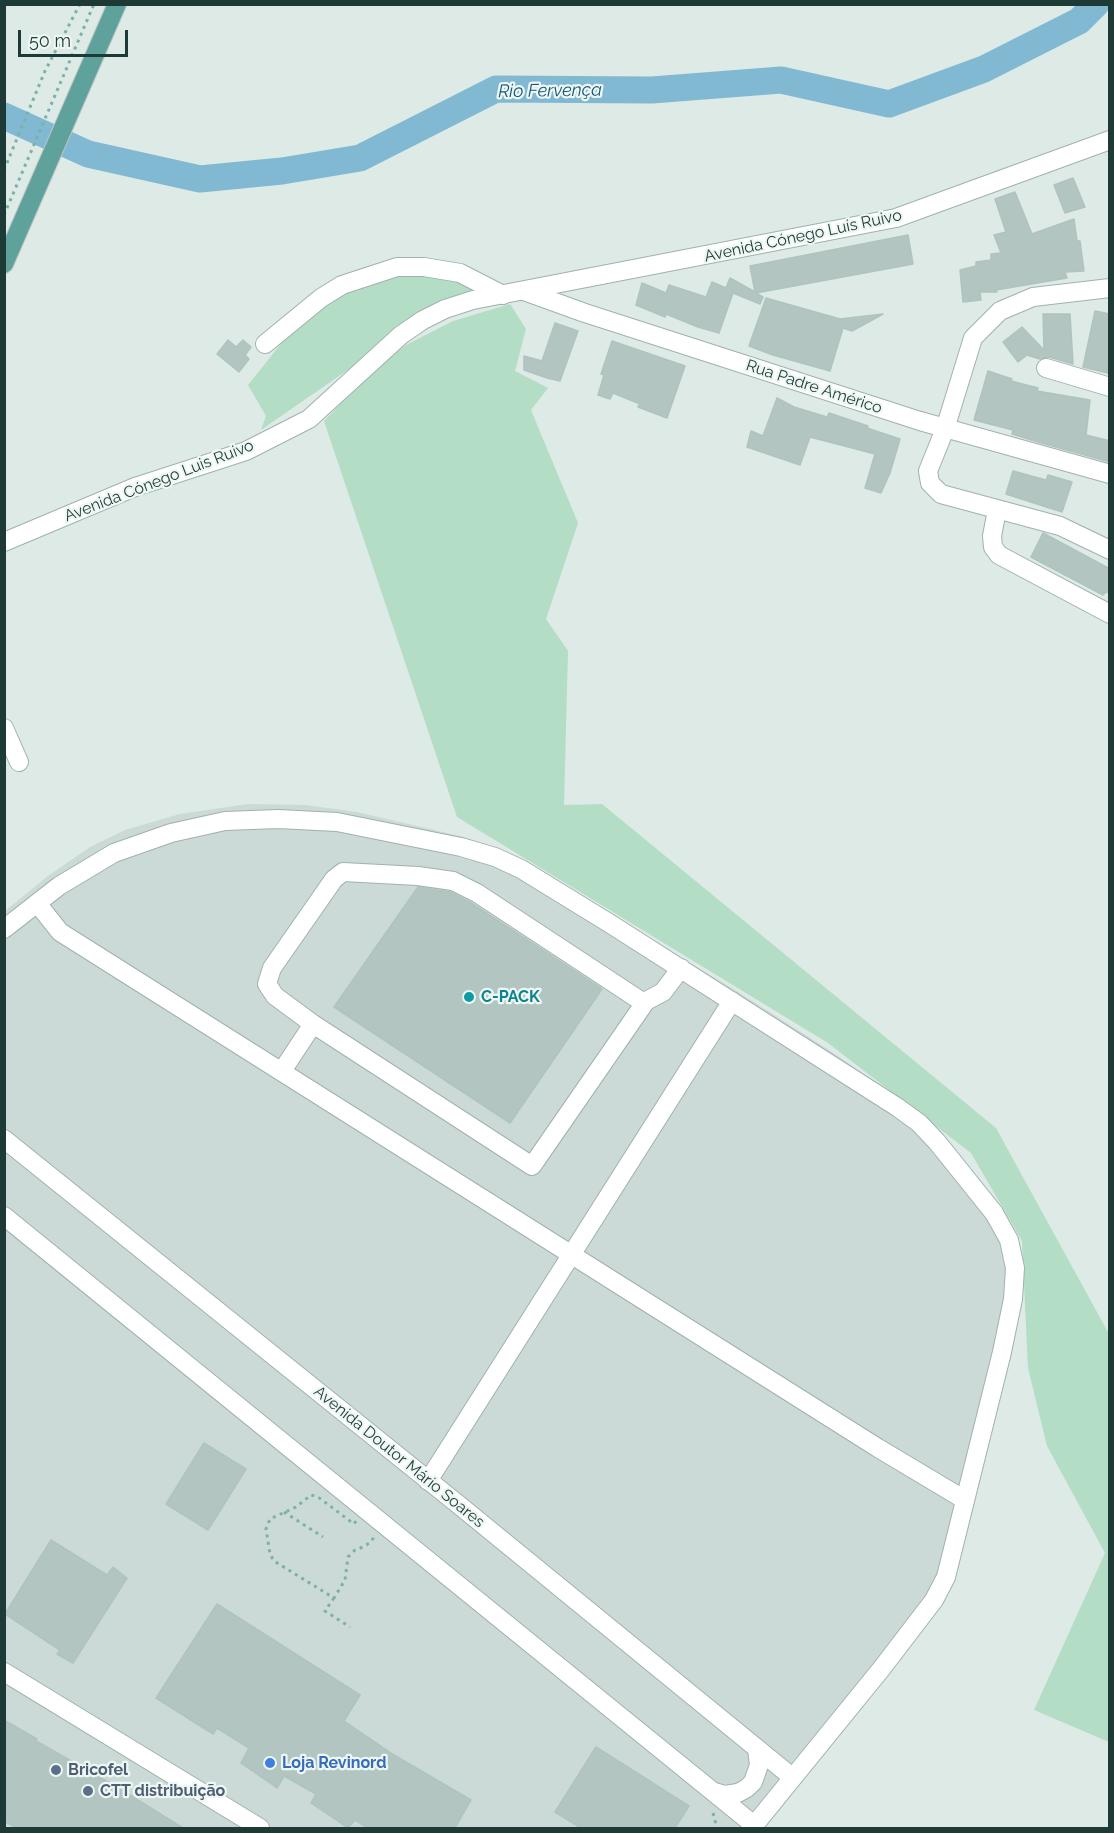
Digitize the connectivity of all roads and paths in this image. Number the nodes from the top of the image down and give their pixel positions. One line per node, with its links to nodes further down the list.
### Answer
1 (80, 4): 7 (path)
2 (94, 4): 5 (path)
3 (105, 4): 5 (main road)
4 (117, 4): 5 (main road)
5 (84, 57): 8 (main road); 9 (path)
6 (1110, 140): 13 (street, Avenida Cónego Luís Ruivo)
7 (4, 170)
8 (26, 206): 10 (main road); 11 (main road)
9 (4, 214)
10 (4, 243)
11 (4, 264)
12 (1110, 288): 18 (street)
13 (523, 291): 14 (street, Avenida Cónego Luis Ruivo); 18 (street, Rua Padre Américo)
14 (503, 294): 15 (street); 21 (street, Avenida Cónego Luis Ruivo)
15 (265, 344)
16 (1046, 368): 17 (street)
17 (1110, 387)
18 (945, 429): 19 (street, Rua Padre Américo); 20 (street)
19 (1110, 474)
20 (997, 510): 22 (street); 23 (street)
21 (4, 542)
22 (1110, 550)
23 (1110, 614)
24 (4, 728): 25 (street)
25 (19, 762)
26 (37, 903): 27 (street); 28 (street); 32 (street)
27 (4, 929)
28 (681, 968): 29 (street); 30 (street)
29 (732, 1001): 35 (street); 37 (street)
30 (645, 1003): 31 (street); 31 (street)
31 (313, 1024): 32 (street)
32 (282, 1071): 35 (street)
33 (4, 1139): 36 (street, Avenida Doutor Mário Soares)
34 (4, 1216): 47 (street)
35 (571, 1255): 36 (street); 37 (street)
36 (428, 1481): 45 (street, Avenida Doutor Mário Soares)
37 (965, 1500): 46 (street)
38 (284, 1512): 39 (path); 41 (path); 42 (path)
39 (358, 1519)
40 (376, 1534): 42 (path)
41 (323, 1537)
42 (334, 1598): 43 (path)
43 (350, 1628)
44 (4, 1672): 49 (street)
45 (757, 1749): 46 (street, Avenida Doutor Mário Soares); 47 (street)
46 (792, 1777): 48 (street)
47 (715, 1792): 48 (street)
48 (753, 1827)
49 (260, 1828)

